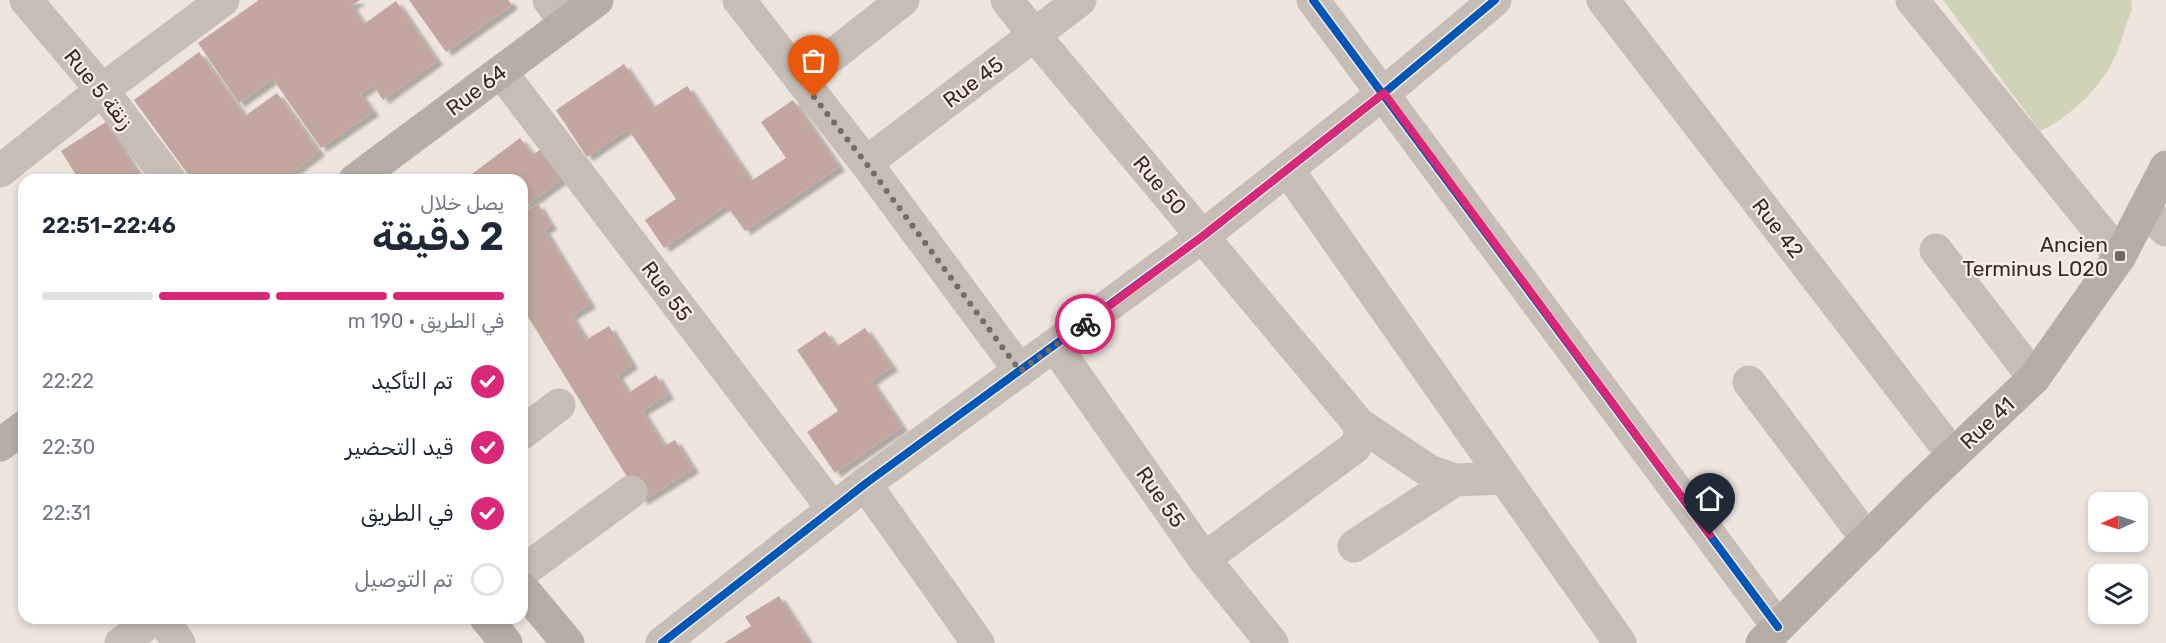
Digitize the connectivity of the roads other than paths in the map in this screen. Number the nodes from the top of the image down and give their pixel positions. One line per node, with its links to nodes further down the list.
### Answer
1 (26, 0): 16 (street, Rue 5 زنقة)
2 (223, 0): 16 (street)
3 (597, 0): 12 (street, Rue 64)
4 (739, 0): 15 (street)
5 (903, 0): 15 (street)
6 (1007, 0): 13 (street, Rue 50)
7 (1080, 0): 13 (street, Rue 45)
8 (1313, 0): 17 (street)
9 (1495, 0): 17 (street)
10 (1603, 0): 35 (street, Rue 42)
11 (1912, 0): 27 (street)
12 (557, 11): 14 (street, Rue 64)
13 (1035, 36): 18 (street, Rue 45); 25 (street, Rue 50)
14 (501, 72): 23 (street, Rue 64); 40 (street, Rue 55)
15 (801, 80): 18 (street)
16 (102, 90): 21 (street); 22 (street, Rue 5 زنقة)
17 (1384, 93): 20 (street); 49 (street)
18 (866, 163): 29 (street)
19 (2166, 167): 24 (street, Rue 41)
20 (1288, 170): 25 (street); 36 (street)
21 (0, 171)
22 (165, 174)
23 (363, 174)
24 (2155, 219): 27 (street, Rue 41)
25 (1203, 236): 28 (street); 33 (street, Rue 50)
26 (1936, 250): 30 (street)
27 (2120, 256): 30 (street, Rue 41)
28 (1055, 346): 29 (street); 43 (street, Rue 55)
29 (1020, 371): 38 (street)
30 (2034, 378): 35 (street, Rue 41)
31 (1749, 382): 41 (street)
32 (559, 405): 34 (street)
33 (1359, 424): 37 (street, Rue 50); 43 (street)
34 (528, 428)
35 (1953, 455): 41 (street, Rue 41)
36 (1504, 478): 37 (street); 57 (street)
37 (1455, 480): 42 (street)
38 (865, 484): 40 (street); 55 (street)
39 (631, 492): 44 (street)
40 (833, 509): 54 (street)
41 (1867, 539): 49 (street, Rue 41)
42 (1354, 546)
43 (1204, 559): 56 (street, Rue 55)
44 (528, 568)
45 (528, 595): 53 (street)
46 (147, 624): 50 (street)
47 (166, 624): 51 (street)
48 (491, 624): 52 (street)
49 (1770, 635)
50 (121, 643)
51 (179, 643)
52 (506, 643)
53 (568, 643)
54 (662, 643)
55 (978, 643)
56 (1272, 643)
57 (1620, 643)

